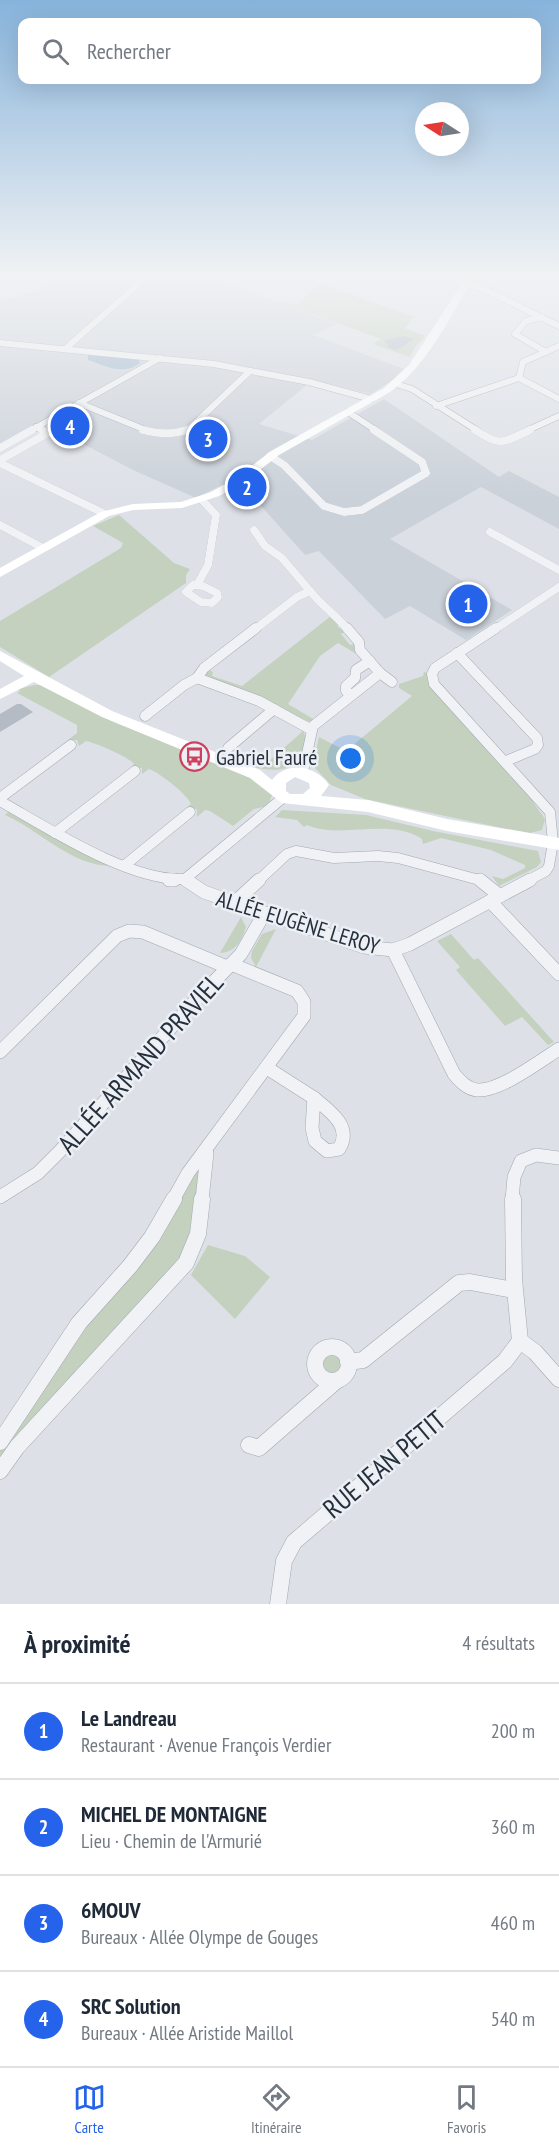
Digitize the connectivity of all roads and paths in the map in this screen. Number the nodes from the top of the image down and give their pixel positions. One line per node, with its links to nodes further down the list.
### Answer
1 (73, 349): 6 (street)
2 (424, 349): 9 (street)
3 (541, 349): 5 (street)
4 (553, 349): 5 (street)
5 (546, 352): 8 (street)
6 (160, 358): 7 (street); 12 (street)
7 (250, 371): 10 (street); 12 (street)
8 (519, 378): 11 (street); 13 (street)
9 (396, 384): 10 (street); 13 (street)
10 (370, 399): 14 (street)
11 (559, 399)
12 (79, 403): 16 (street)
13 (436, 406): 15 (street)
14 (348, 412): 18 (street); 18 (street)
15 (559, 416)
16 (36, 427): 17 (street); 19 (street)
17 (0, 448)
18 (270, 456): 20 (street)
19 (0, 462): 21 (street)
20 (202, 500): 21 (street); 28 (street)
21 (105, 514): 25 (street)
22 (0, 525): 25 (street)
23 (254, 530): 30 (street)
24 (490, 532): 26 (street)
25 (43, 548): 27 (street)
26 (559, 570)
27 (0, 573)
28 (197, 585)
29 (559, 587): 31 (street)
30 (310, 591): 33 (street); 36 (street)
31 (457, 653): 45 (street); 45 (street)
32 (0, 656): 35 (street)
33 (370, 662): 34 (street); 39 (street)
34 (380, 673): 37 (street); 39 (street)
35 (34, 676): 38 (street); 46 (street)
36 (197, 678): 40 (street); 41 (street)
37 (392, 682)
38 (0, 695)
39 (351, 695): 42 (street)
40 (274, 709): 42 (street); 44 (street)
41 (145, 716)
42 (310, 729): 48 (street)
43 (71, 744): 50 (street)
44 (228, 747)
45 (506, 761): 55 (street)
46 (237, 766): 48 (street); 49 (street)
47 (135, 771): 54 (street)
48 (303, 775): 49 (street); 51 (street); 52 (street)
49 (281, 794): 51 (street); 57 (street)
50 (0, 800): 54 (street)
51 (306, 800): 52 (street)
52 (368, 806): 55 (street)
53 (190, 812): 56 (street)
54 (55, 832): 56 (street)
55 (555, 844): 58 (street, ALLÉE EUGÈNE LEROY)
56 (125, 865): 57 (street)
57 (185, 879): 59 (street, ALLÉE EUGÈNE LEROY)
58 (495, 898): 59 (street); 61 (street, ALLÉE EUGÈNE LEROY); 63 (street)
59 (234, 903): 60 (street, ALLÉE EUGÈNE LEROY)
60 (264, 914): 61 (street, ALLÉE EUGÈNE LEROY); 62 (street, ALLÉE ARMAND PRAVIEL)
61 (393, 950): 64 (street)
62 (229, 966): 65 (street); 66 (street); 70 (street, ALLÉE ARMAND PRAVIEL)
63 (559, 974)
64 (559, 1049)
65 (0, 1052)
66 (267, 1068): 67 (street); 68 (street)
67 (314, 1098)
68 (208, 1149): 76 (street); 78 (street)
69 (559, 1158): 71 (street)
70 (0, 1197)
71 (514, 1290): 72 (street); 73 (street)
72 (520, 1341): 74 (street); 79 (street, RUE JEAN PETIT)
73 (348, 1362): 75 (street); 75 (street)
74 (559, 1378)
75 (336, 1381): 77 (street)
76 (0, 1443)
77 (249, 1445)
78 (0, 1471)
79 (278, 1604)

